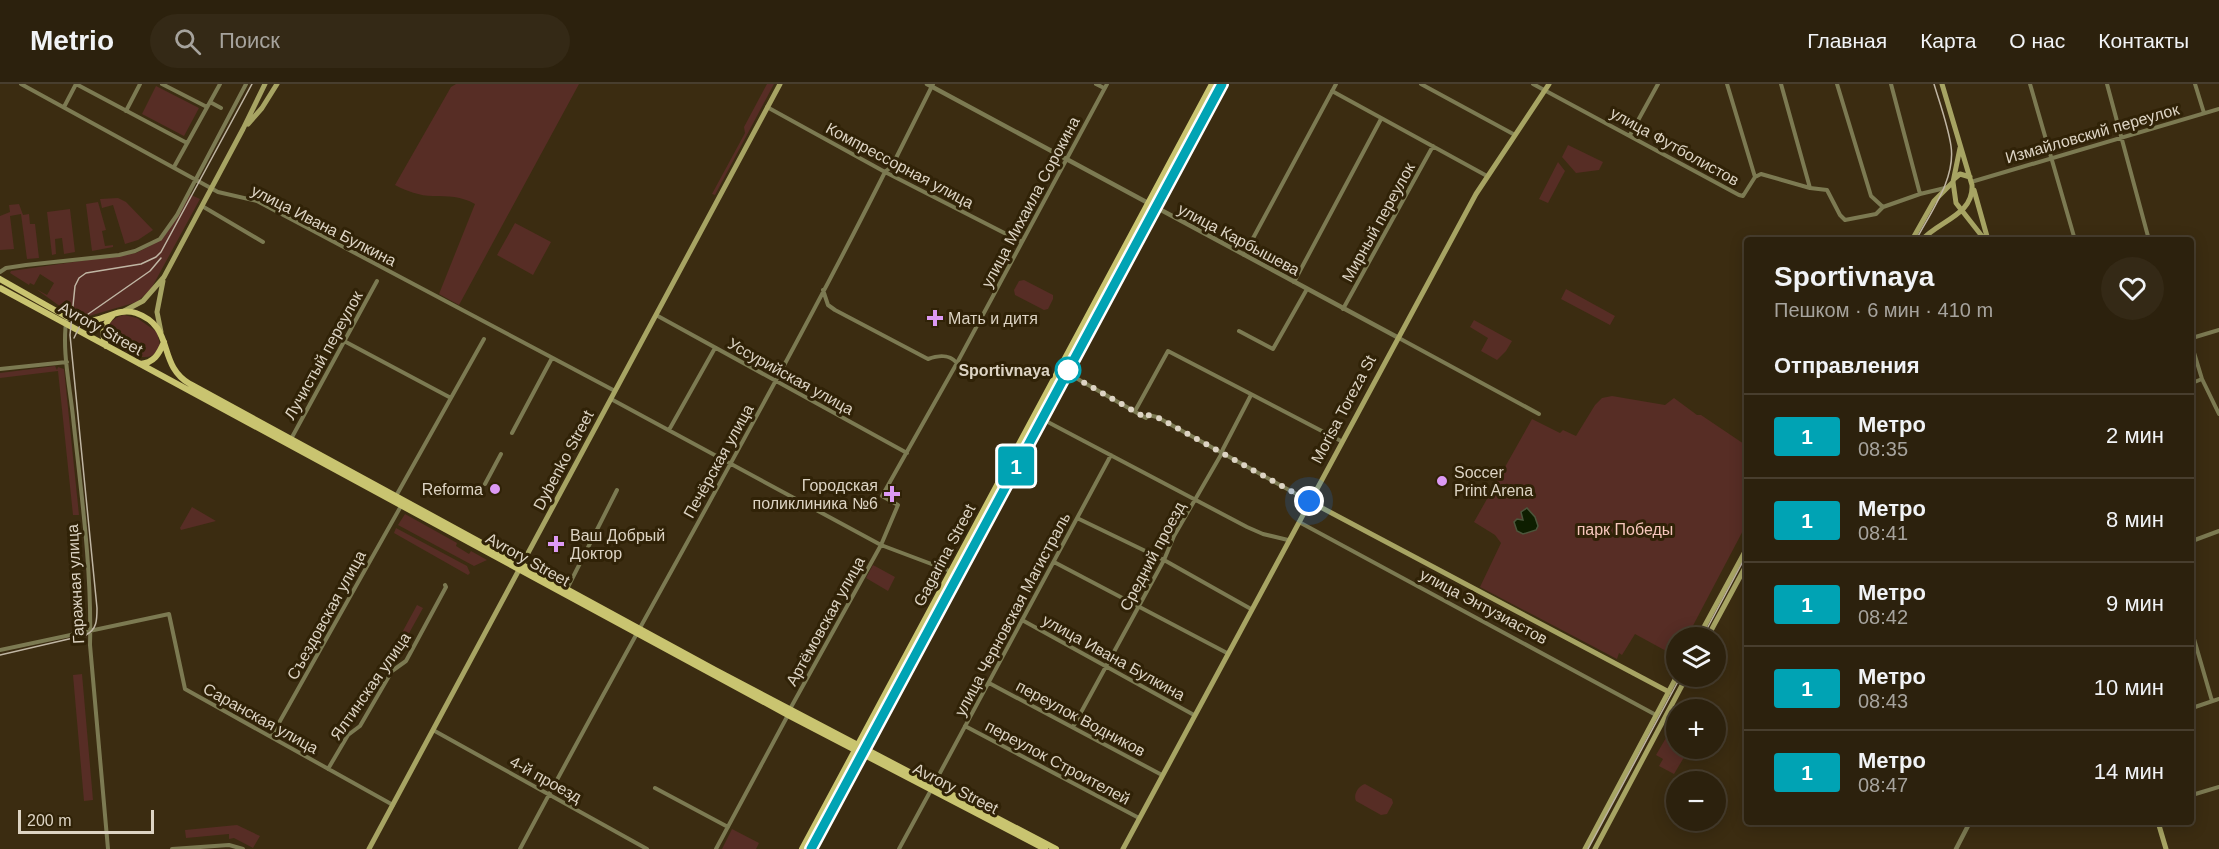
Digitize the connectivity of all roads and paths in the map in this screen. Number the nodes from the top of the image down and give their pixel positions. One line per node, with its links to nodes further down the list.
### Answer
1 (21, 84): 28 (street, улица Ивана Булкина)
2 (34, 84): 28 (street)
3 (140, 84): 37 (street)
4 (162, 84): 33 (street)
5 (219, 84): 31 (street)
6 (246, 84): 53 (street)
7 (265, 84): 40 (main road)
8 (277, 84): 40 (main road)
9 (780, 84): 34 (main road, Dybenko Street)
10 (1096, 84): 27 (street)
11 (1212, 84): 56 (main road, Gagarina Street)
12 (1224, 84): 60 (main road, Gagarina Street)
13 (1336, 84): 30 (street)
14 (1421, 84): 41 (street)
15 (1533, 84): 29 (street, улица Футболистов)
16 (1549, 84): 29 (main road, Morisa Toreza St)
17 (1658, 84): 42 (street)
18 (1727, 84): 52 (street)
19 (1781, 84): 57 (street)
20 (1837, 84): 66 (street)
21 (1891, 84): 61 (street)
22 (1942, 84): 46 (main road)
23 (2030, 84): 47 (street)
24 (2107, 84): 43 (street)
25 (2195, 84): 38 (street)
26 (931, 85): 48 (street, улица Карбышева); 50 (street, Печёрская улица)
27 (1106, 86): 48 (street, улица Михаила Сорокина)
28 (31, 90): 32 (street, улица Ивана Булкина)
29 (1546, 90): 41 (main road, Morisa Toreza St); 42 (street, улица Футболистов)
30 (1332, 91): 39 (street); 77 (street)
31 (210, 102): 33 (street); 35 (street)
32 (64, 107): 37 (street); 49 (street, улица Ивана Булкина)
33 (207, 107): 44 (street)
34 (767, 107): 50 (street, Компрессорная улица); 89 (main road, Dybenko Street)
35 (221, 108)
36 (2219, 109): 38 (street, Измайловский переулок)
37 (126, 111): 44 (street)
38 (2204, 113): 43 (street, Измайловский переулок)
39 (1381, 119): 45 (street); 82 (street)
40 (243, 129): 59 (main road)
41 (1515, 135): 51 (main road, Morisa Toreza St)
42 (1630, 135): 52 (street, улица Футболистов)
43 (2121, 137): 47 (street, Измайловский переулок); 74 (street)
44 (188, 143): 49 (street)
45 (1433, 146): 51 (street); 86 (street, Мирный переулок)
46 (1960, 147): 54 (main road); 55 (main road)
47 (2051, 157): 55 (street, Измайловский переулок); 73 (street)
48 (1065, 160): 64 (street, улица Карбышева); 76 (street, улица Михаила Сорокина)
49 (174, 167): 53 (street, улица Ивана Булкина)
50 (885, 172): 76 (street, Компрессорная улица); 85 (street, Печёрская улица)
51 (1487, 176): 94 (main road, Morisa Toreza St)
52 (1755, 177): 57 (street, улица Футболистов)
53 (195, 179): 59 (street, улица Ивана Булкина); 78 (street)
54 (1954, 180): 55 (main road); 58 (main road); 63 (main road)
55 (1972, 182): 62 (main road); 72 (main road)
56 (1158, 185): 60 (main road); 64 (main road, Gagarina Street)
57 (1810, 188): 66 (street, улица Футболистов)
58 (1945, 188): 61 (street); 69 (main road)
59 (211, 189): 65 (main road); 102 (street, улица Ивана Булкина)
60 (1168, 190): 67 (main road, Gagarina Street)
61 (1920, 194): 66 (street)
62 (1972, 194): 63 (main road); 68 (main road)
63 (1954, 198): 68 (main road)
64 (1149, 204): 67 (street, улица Карбышева); 116 (main road, Gagarina Street)
65 (202, 206): 75 (street); 79 (main road)
66 (1883, 207)
67 (1158, 209): 77 (street, улица Карбышева); 107 (main road, Gagarina Street)
68 (1961, 211): 70 (main road); 71 (main road)
69 (1914, 237)
70 (1925, 237)
71 (1984, 237)
72 (1986, 237)
73 (2074, 237)
74 (2148, 237)
75 (264, 242)
76 (1022, 242): 105 (street, улица Михаила Сорокина)
77 (1244, 255): 82 (street, улица Карбышева)
78 (0, 272)
79 (164, 277): 87 (main road); 93 (main road)
80 (0, 279): 90 (main road, Avrory Street)
81 (377, 281): 97 (street, Лучистый переулок)
82 (1294, 282): 84 (street, улица Карбышева)
83 (0, 288): 90 (main road, Avrory Street)
84 (1307, 289): 86 (street, улица Карбышева); 92 (street)
85 (823, 290): 105 (street); 109 (street, Печёрская улица)
86 (1344, 309): 94 (street, улица Карбышева)
87 (124, 311): 88 (main road, Avrory Street); 93 (main road)
88 (114, 314): 90 (main road, Avrory Street); 99 (main road)
89 (656, 315): 100 (street, Уссурийская улица); 111 (main road, Dybenko Street)
90 (66, 321): 99 (main road, Avrory Street); 103 (street, Гаражная улица)
91 (2219, 330): 95 (street)
92 (1239, 331)
93 (161, 332): 98 (main road, Avrory Street)
94 (1397, 337): 117 (street, улица Карбышева); 123 (main road, Morisa Toreza St)
95 (2194, 337)
96 (484, 339): 113 (street)
97 (344, 341): 113 (street); 122 (street, Лучистый переулок)
98 (164, 342): 104 (main road); 122 (main road, Avrory Street)
99 (106, 346): 104 (main road, Avrory Street)
100 (715, 348): 109 (street, Уссурийская улица); 120 (street)
101 (2194, 353): 108 (street)
102 (552, 358): 111 (street, улица Ивана Булкина); 121 (street)
103 (67, 362): 106 (street); 154 (street, Гаражная улица)
104 (137, 363): 134 (main road, Avrory Street)
105 (957, 363): 124 (street, улица Михаила Сорокина)
106 (0, 369)
107 (1069, 374): 115 (street); 119 (main road, Gagarina Street)
108 (2202, 380): 110 (street); 118 (street)
109 (776, 381): 124 (street, Уссурийская улица); 128 (street, Печёрская улица)
110 (2194, 382)
111 (615, 391): 114 (main road, Dybenko Street)
112 (1251, 395): 115 (street); 123 (street); 125 (street, Средний проезд)
113 (451, 398): 131 (street)
114 (611, 399): 120 (street); 144 (main road, Dybenko Street)
115 (1135, 411): 125 (street)
116 (1034, 414): 119 (main road); 146 (main road, Gagarina Street)
117 (1539, 414)
118 (2219, 414)
119 (1044, 420): 127 (street); 175 (main road, Gagarina Street)
120 (669, 430): 128 (street)
121 (512, 433)
122 (290, 440): 131 (main road, Avrory Street)
123 (1341, 441): 133 (main road, Morisa Toreza St)
124 (906, 453): 140 (street, улица Михаила Сорокина)
125 (1222, 453): 132 (street, Средний проезд); 133 (street)
126 (501, 454): 129 (street)
127 (1111, 455): 132 (street); 135 (street, улица Черновская Магистраль)
128 (730, 464): 140 (street); 155 (street, Печёрская улица)
129 (485, 484)
130 (617, 490): 148 (street)
131 (396, 496): 144 (main road, Avrory Street)
132 (1195, 500): 138 (street); 142 (street, Средний проезд)
133 (1309, 501): 136 (main road, Morisa Toreza St); 163 (main road, улица Энтузиастов)
134 (401, 506): 144 (main road, Avrory Street); 173 (street, Съездовская улица)
135 (1077, 518): 142 (street); 143 (street, улица Черновская Магистраль)
136 (1298, 522): 138 (main road, Morisa Toreza St); 168 (street, улица Энтузиастов)
137 (2219, 531): 139 (street)
138 (1288, 540): 150 (main road, Morisa Toreza St)
139 (2194, 540)
140 (880, 545): 146 (street); 167 (street, Артёмовская улица)
141 (1744, 553): 152 (main road)
142 (1164, 560): 149 (street, Средний проезд); 150 (street)
143 (1054, 562): 149 (street); 151 (street, улица Черновская Магистраль)
144 (521, 567): 148 (main road, Avrory Street); 155 (main road, Avrory Street); 172 (main road, Dybenko Street)
145 (1744, 569): 153 (main road)
146 (950, 571): 174 (main road, Gagarina Street)
147 (444, 585): 176 (street, Ялтинская улица)
148 (567, 590): 155 (main road, Avrory Street)
149 (1139, 606): 158 (street); 159 (street, Средний проезд)
150 (1251, 609): 158 (main road, Morisa Toreza St)
151 (1022, 620): 159 (street, улица Ивана Булкина); 160 (street, улица Черновская Магистраль)
152 (1704, 627)
153 (1713, 627)
154 (91, 630): 157 (street); 173 (street, Саранская улица); 188 (street, Гаражная улица)
155 (638, 631): 167 (main road, Avrory Street); 182 (street, Печёрская улица)
156 (2194, 639): 165 (street)
157 (0, 650)
158 (1227, 653): 169 (main road, Morisa Toreza St)
159 (1105, 666): 169 (street, улица Ивана Булкина); 171 (street, Средний проезд)
160 (988, 682): 170 (street, улица Черновская Магистраль); 171 (street, переулок Водников)
161 (1672, 687): 163 (main road)
162 (1680, 687): 202 (main road)
163 (1669, 692): 168 (main road)
164 (2219, 699): 165 (street)
165 (2212, 700): 166 (street)
166 (2194, 707)
167 (787, 715): 174 (main road, Avrory Street); 187 (street, Артёмовская улица)
168 (1656, 715): 201 (main road)
169 (1194, 716): 177 (main road, Morisa Toreza St)
170 (965, 726): 178 (street, улица Черновская Магистраль); 184 (street, переулок Строителей)
171 (1073, 727): 177 (street, переулок Водников)
172 (434, 730): 182 (street, 4-й проезд); 183 (main road, Dybenko Street)
173 (271, 737): 176 (street, Саранская улица)
174 (856, 748): 175 (main road, Avrory Street); 195 (main road, Gagarina Street)
175 (866, 753): 178 (main road, Avrory Street); 196 (main road, Gagarina Street)
176 (328, 770): 183 (street, Саранская улица)
177 (1162, 775): 184 (main road, Morisa Toreza St)
178 (932, 787): 197 (street, улица Черновская Магистраль); 198 (main road, Avrory Street); 199 (main road, Avrory Street)
179 (2219, 787): 181 (street)
180 (656, 788): 187 (street)
181 (2194, 794)
182 (549, 795): 192 (street, Печёрская улица); 193 (street, 4-й проезд)
183 (393, 805): 191 (main road, Dybenko Street)
184 (1139, 819): 200 (main road, Morisa Toreza St)
185 (1968, 825): 203 (street)
186 (2159, 825): 204 (main road)
187 (728, 826): 194 (street, Артёмовская улица)
188 (108, 849)
189 (172, 849): 190 (street)
190 (243, 849)
191 (369, 849)
192 (520, 849)
193 (648, 849)
194 (716, 849)
195 (802, 849)
196 (814, 849)
197 (899, 849)
198 (1045, 849)
199 (1056, 849)
200 (1122, 849)
201 (1585, 849)
202 (1594, 849)
203 (1956, 849)
204 (2166, 849)

